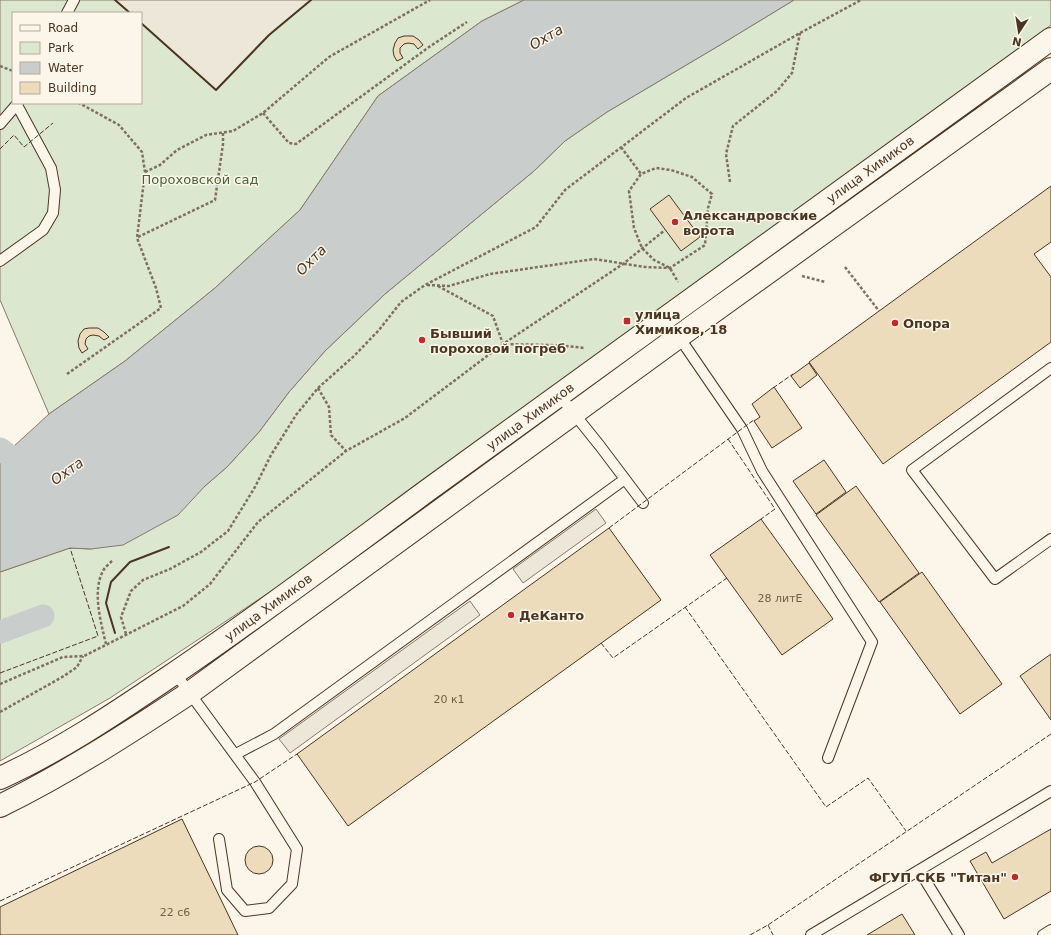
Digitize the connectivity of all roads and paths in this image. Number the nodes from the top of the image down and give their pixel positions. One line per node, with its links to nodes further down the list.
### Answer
1 (74, 0): 4 (lane)
2 (430, 0): 13 (path)
3 (861, 0): 6 (path)
4 (68, 12)
5 (467, 22): 13 (path)
6 (800, 33): 16 (path); 19 (path)
7 (1051, 39): 39 (street, улица Химиков)
8 (0, 66): 10 (path)
9 (1051, 69): 33 (street, улица Химиков)
10 (12, 71)
11 (17, 104): 14 (lane); 23 (lane)
12 (80, 104): 17 (path)
13 (263, 113): 15 (path)
14 (0, 124)
15 (224, 132): 17 (path); 21 (path)
16 (621, 147): 18 (path); 30 (path)
17 (145, 172): 21 (path)
18 (641, 174): 22 (path); 26 (path)
19 (730, 182)
20 (665, 230): 22 (path)
21 (137, 238): 37 (path)
22 (642, 248): 24 (path); 26 (path)
23 (0, 262)
24 (623, 264): 26 (path); 31 (path); 34 (path)
25 (845, 267): 32 (path)
26 (670, 268): 28 (path)
27 (797, 275): 29 (path)
28 (674, 276)
29 (825, 282)
30 (425, 285): 31 (path); 38 (path)
31 (438, 286): 34 (path)
32 (879, 311)
33 (679, 337): 40 (street, улица Химиков); 54 (lane)
34 (503, 344): 35 (path); 41 (path)
35 (587, 349)
36 (1051, 368): 44 (lane)
37 (67, 374)
38 (318, 388): 41 (path); 46 (path)
39 (558, 395): 40 (lane); 49 (street, улица Химиков)
40 (574, 414): 42 (lane); 51 (street, улица Химиков)
41 (346, 451): 46 (path)
42 (625, 479): 43 (lane); 53 (lane)
43 (643, 503)
44 (1051, 539)
45 (114, 560): 47 (path)
46 (126, 634): 47 (path)
47 (106, 644): 48 (path)
48 (84, 656): 50 (path); 52 (path)
49 (176, 673): 51 (lane); 55 (street, улица Химиков)
50 (0, 684)
51 (191, 692): 53 (lane); 57 (street, улица Химиков)
52 (0, 712)
53 (236, 754): 58 (lane)
54 (828, 758)
55 (0, 778)
56 (1051, 791): 59 (lane)
57 (0, 806)
58 (219, 839)
59 (919, 870): 61 (lane); 62 (lane)
60 (1051, 930): 63 (lane)
61 (811, 935)
62 (959, 935)
63 (1043, 935)

